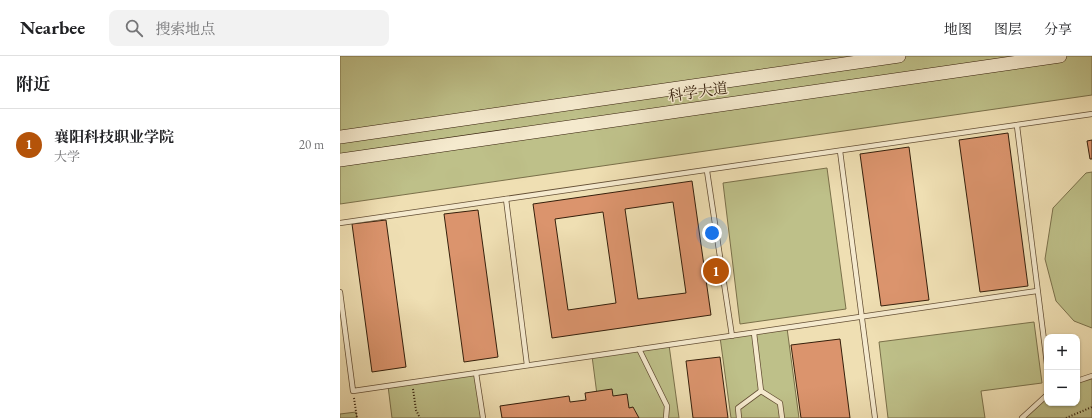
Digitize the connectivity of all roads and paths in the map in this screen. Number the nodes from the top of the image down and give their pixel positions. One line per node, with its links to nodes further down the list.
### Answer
1 (899, 56): 5 (main road, 科学大道)
2 (1060, 56): 7 (main road, 科学大道)
3 (1092, 114): 4 (lane)
4 (1017, 126): 6 (lane); 11 (lane)
5 (340, 136)
6 (840, 151): 8 (lane); 13 (lane)
7 (340, 160)
8 (707, 171): 9 (lane); 15 (lane)
9 (506, 199): 10 (lane); 18 (lane)
10 (340, 223)
11 (1037, 291): 13 (lane); 16 (lane)
12 (340, 292): 23 (lane)
13 (862, 317): 14 (lane); 33 (lane)
14 (754, 333): 15 (lane); 24 (lane)
15 (732, 336): 17 (lane)
16 (1044, 342)
17 (639, 349): 18 (lane); 30 (lane)
18 (527, 365): 19 (lane)
19 (476, 373): 22 (lane); 29 (lane)
20 (1092, 376): 21 (lane)
21 (1080, 380)
22 (412, 382): 23 (lane); 28 (path)
23 (353, 391): 27 (path)
24 (761, 391): 31 (lane); 32 (lane)
25 (1044, 398): 34 (lane)
26 (1092, 407): 35 (path)
27 (357, 418)
28 (420, 418)
29 (483, 418)
30 (666, 418)
31 (739, 418)
32 (782, 418)
33 (875, 418)
34 (1022, 418)
35 (1066, 418)

